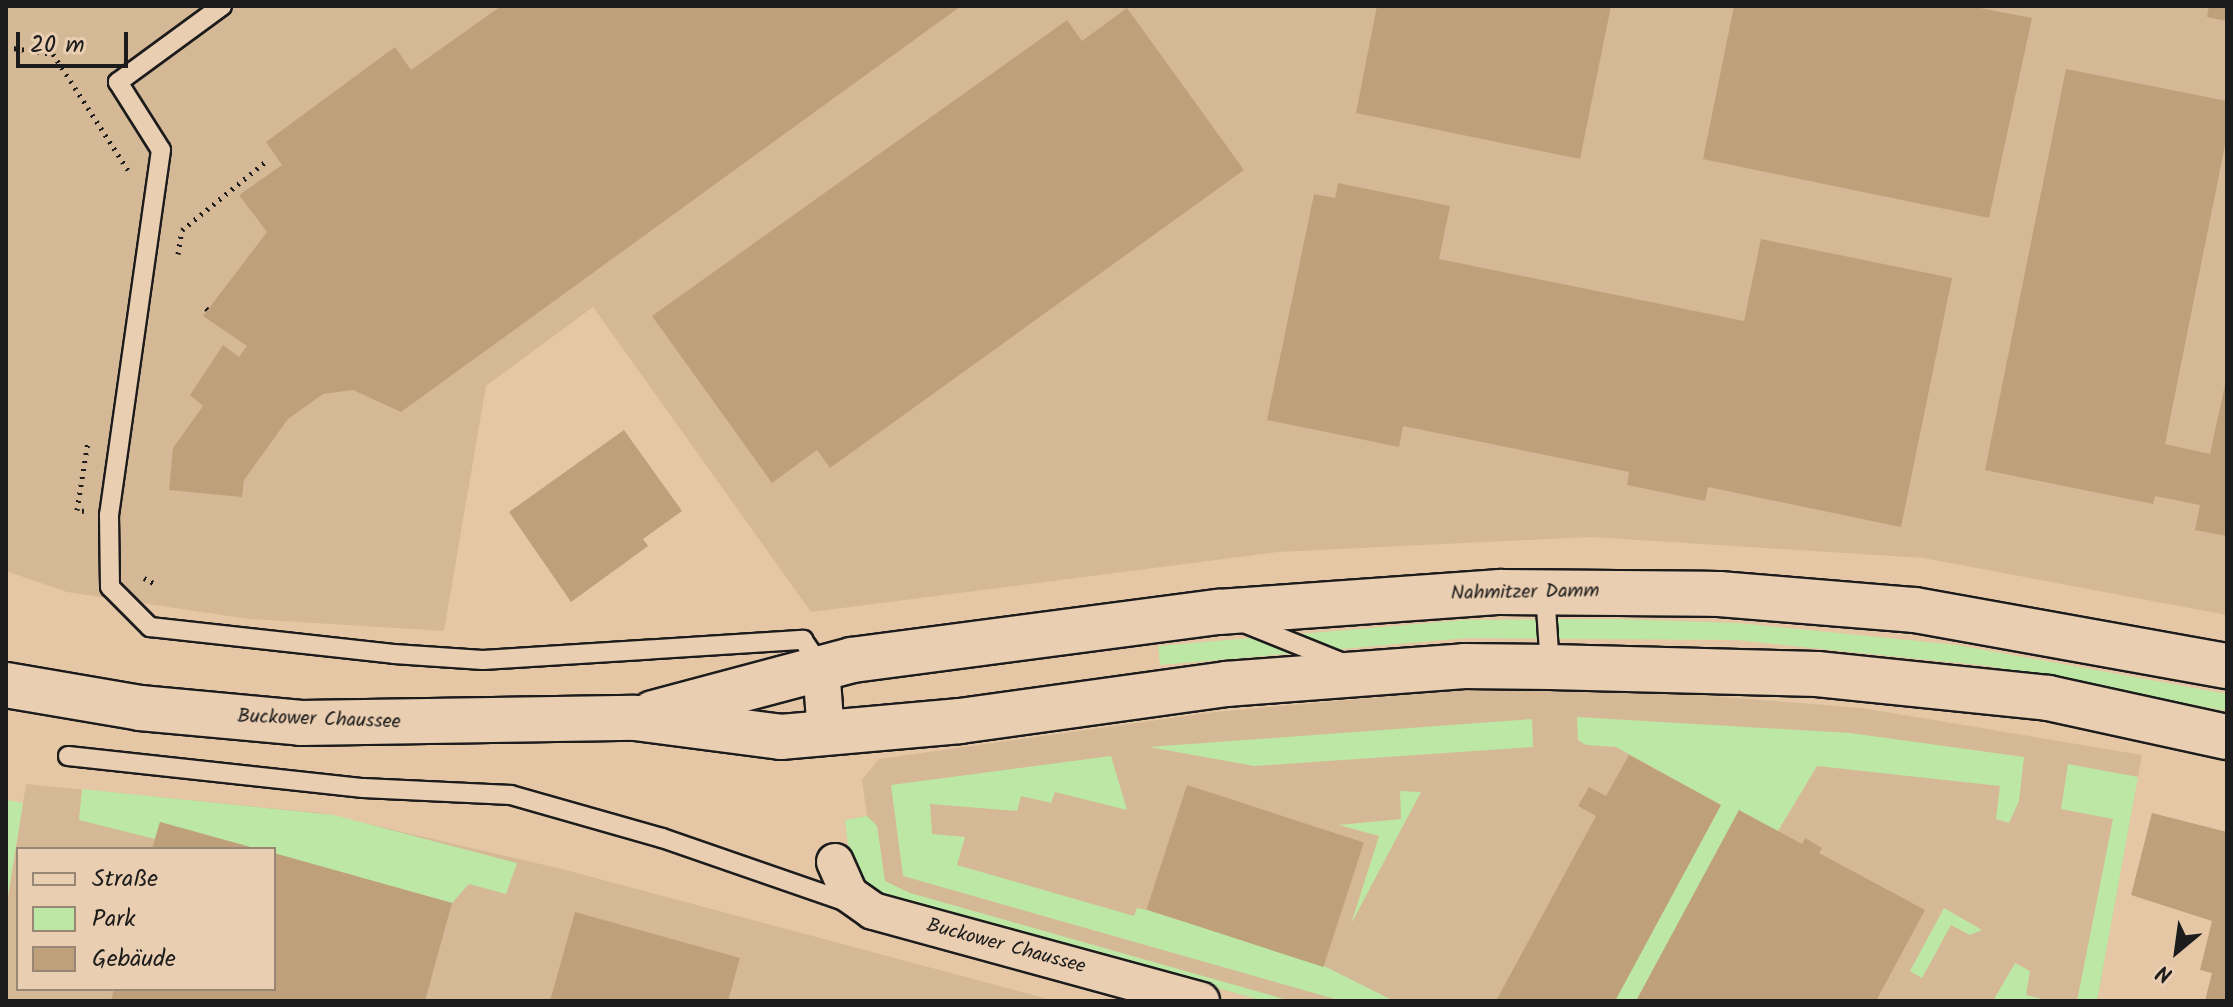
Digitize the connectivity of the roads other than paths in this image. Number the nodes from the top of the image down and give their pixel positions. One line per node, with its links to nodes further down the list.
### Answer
1 (222, 6): 4 (lane)
2 (1545, 592): 3 (main road, Nahmitzer Damm); 5 (main road, Nahmitzer Damm); 6 (lane)
3 (1219, 612): 4 (main road, Nahmitzer Damm); 7 (lane)
4 (812, 653): 9 (main road, Buckower Chaussee); 10 (street)
5 (2227, 666)
6 (1550, 667): 7 (main road); 11 (main road)
7 (1368, 673): 10 (main road)
8 (6, 685): 9 (main road, Buckower Chaussee)
9 (635, 718): 10 (main road, Buckower Chaussee)
10 (826, 734)
11 (2227, 737)
12 (68, 756): 14 (lane)
13 (835, 862): 14 (street, Buckower Chaussee)
14 (873, 911): 15 (street, Buckower Chaussee)
15 (1201, 1001)

